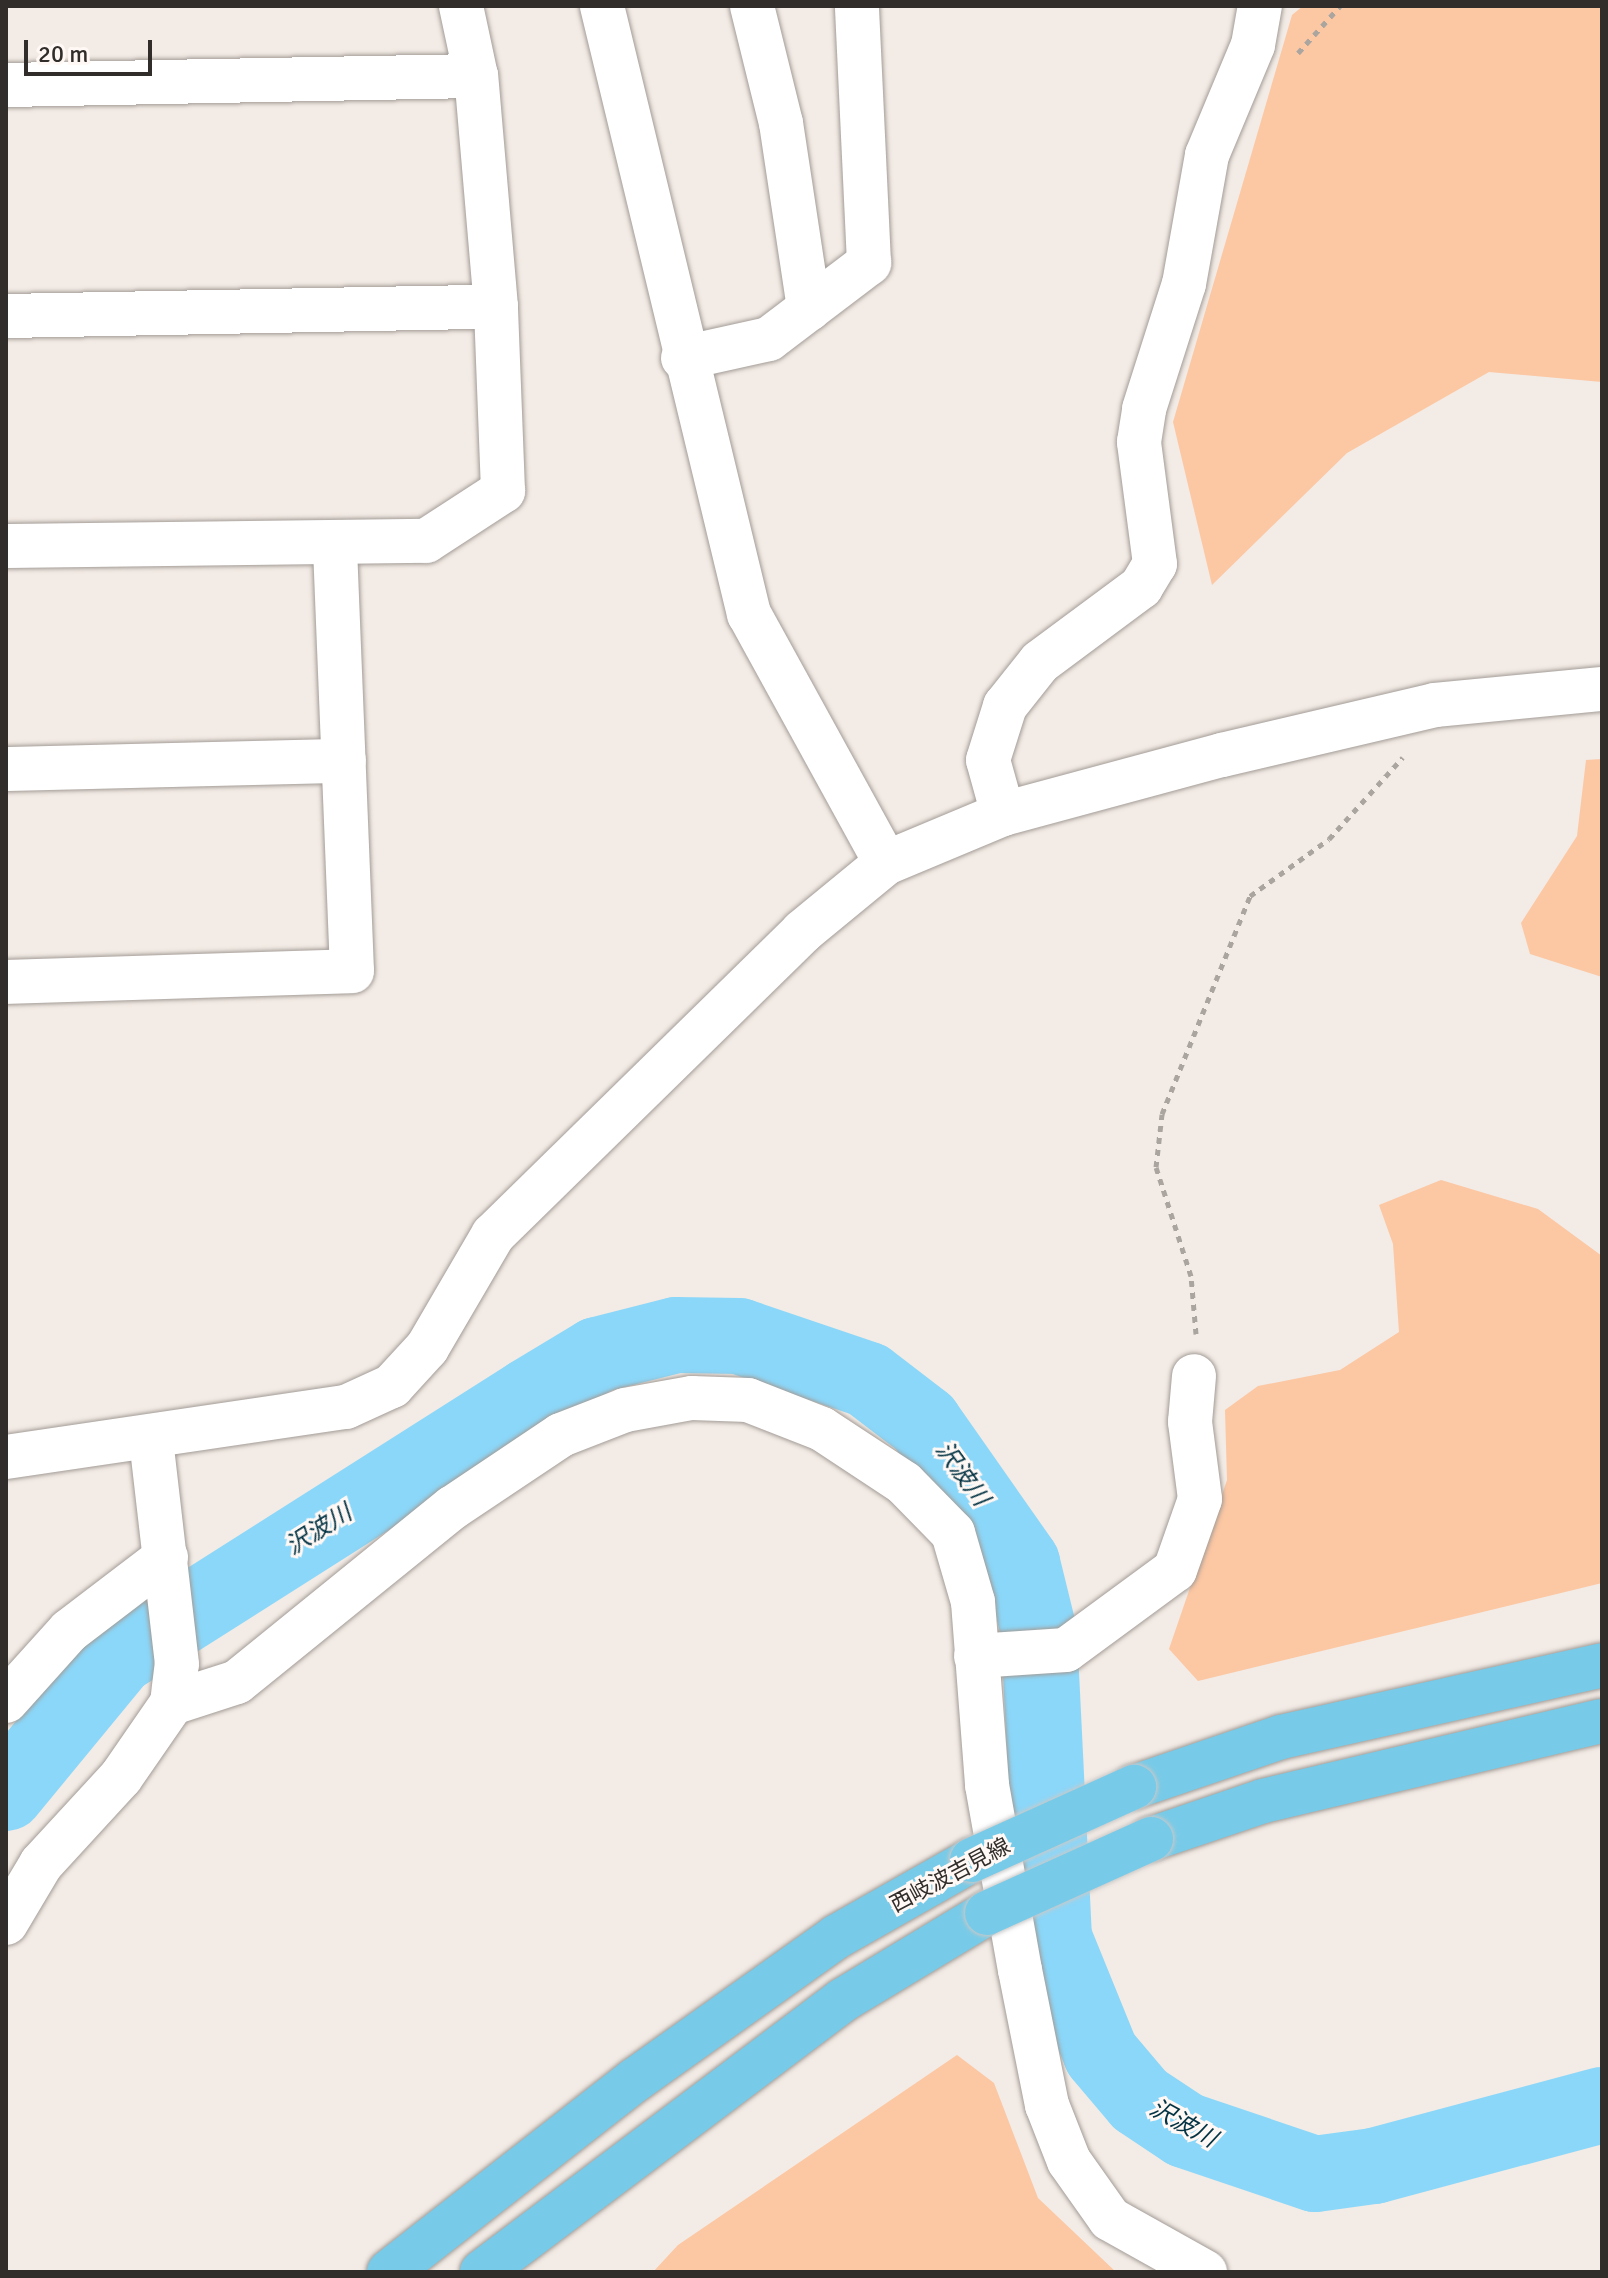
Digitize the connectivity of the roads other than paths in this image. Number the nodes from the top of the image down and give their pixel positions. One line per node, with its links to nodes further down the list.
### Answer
1 (461, 6): 6 (street)
2 (602, 6): 11 (street)
3 (752, 6): 9 (street)
4 (857, 6): 9 (street)
5 (1260, 6): 17 (street)
6 (476, 76): 7 (street); 8 (street)
7 (6, 85)
8 (496, 307): 10 (street); 12 (street)
9 (809, 309): 11 (street)
10 (6, 316)
11 (683, 358): 18 (street)
12 (335, 544): 13 (street); 15 (street)
13 (6, 546)
14 (1602, 689): 17 (street)
15 (344, 761): 16 (street); 19 (street)
16 (6, 769)
17 (1003, 814): 18 (street)
18 (886, 863): 21 (street)
19 (6, 982)
20 (1194, 1376): 24 (street)
21 (151, 1439): 22 (street); 23 (street)
22 (6, 1457)
23 (167, 1564): 26 (street); 27 (street)
24 (987, 1656): 26 (street); 32 (street)
25 (1602, 1665): 30 (main road, 西岐波吉見線, bridge)
26 (174, 1684): 29 (street)
27 (6, 1701)
28 (1602, 1721): 31 (main road, bridge)
29 (6, 1923)
30 (392, 2271)
31 (482, 2272)
32 (1205, 2272)

